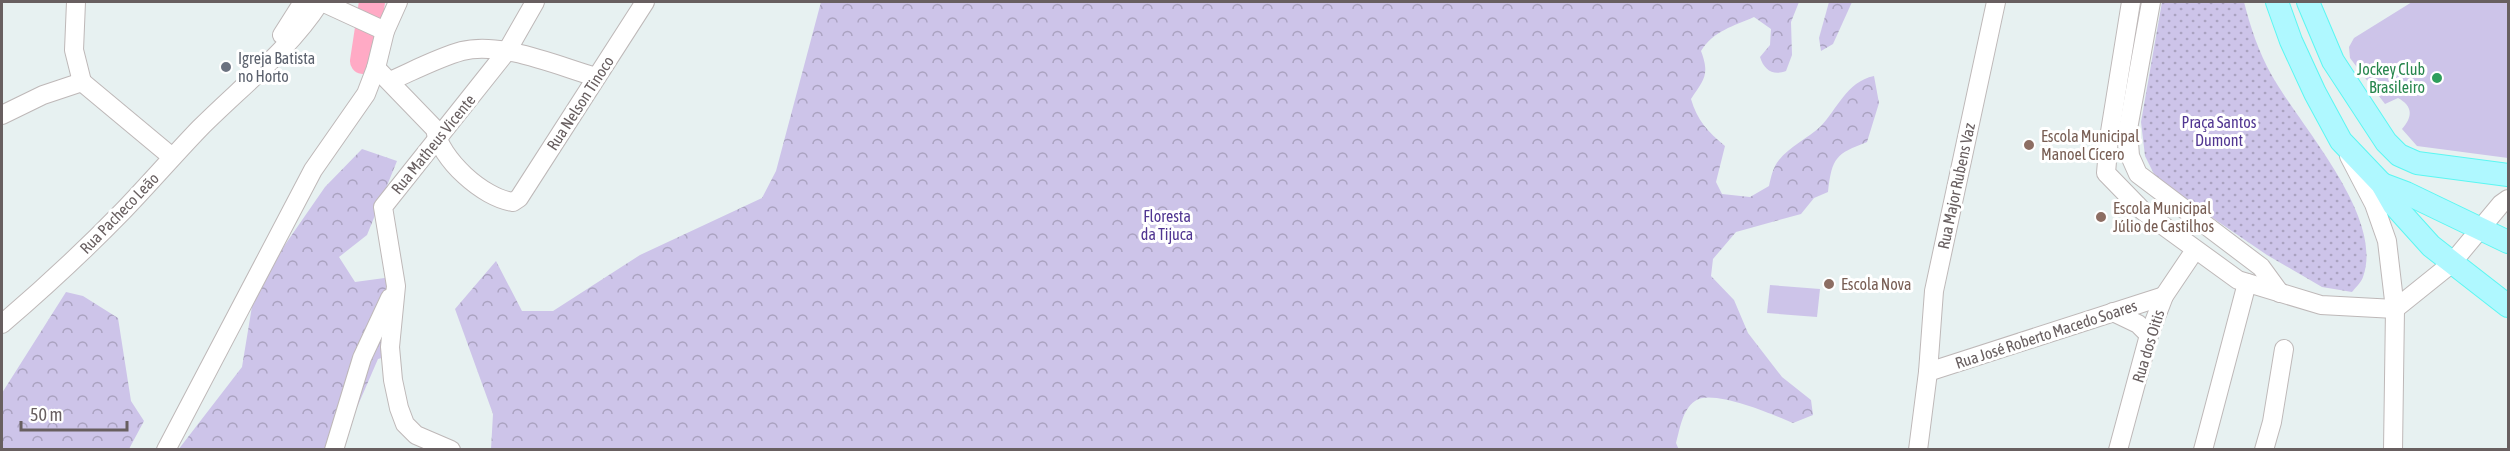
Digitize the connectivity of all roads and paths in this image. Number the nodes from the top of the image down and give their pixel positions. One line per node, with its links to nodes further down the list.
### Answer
1 (76, 2): 17 (street)
2 (303, 2): 18 (street, Rua Pacheco Leão)
3 (321, 2): 12 (street); 18 (street, Rua Pacheco Leão)
4 (398, 2): 12 (street)
5 (535, 2): 13 (street, Rua Matheus Vicente)
6 (645, 2): 15 (street, Rua Nelson Tinoco)
7 (1996, 2): 40 (street, Rua Major Rubens Vaz)
8 (2131, 2): 28 (street)
9 (2151, 2): 32 (street)
10 (2277, 2): 21 (main road)
11 (2308, 2): 23 (main road)
12 (385, 31): 14 (street)
13 (507, 51): 15 (street); 16 (street); 20 (street, Rua Matheus Vicente)
14 (376, 68): 16 (street); 41 (street)
15 (596, 77): 20 (street, Rua Nelson Tinoco)
16 (390, 81): 20 (street)
17 (82, 82): 19 (street); 22 (street)
18 (232, 96): 22 (street, Rua Pacheco Leão)
19 (2, 115)
20 (437, 141): 31 (street, Rua Matheus Vicente)
21 (2341, 141): 24 (main road); 35 (street)
22 (172, 157): 37 (street, Rua Pacheco Leão)
23 (2508, 175)
24 (2382, 184): 26 (main road); 29 (main road)
25 (2508, 199): 26 (street)
26 (2481, 228): 27 (main road); 29 (street)
27 (2508, 242)
28 (2195, 250): 30 (street); 33 (street, Rua dos Oitis)
29 (2451, 264): 34 (main road); 35 (street)
30 (2247, 284): 32 (street); 46 (street)
31 (396, 286): 42 (street); 43 (street, Rua Matheus Vicente)
32 (2280, 293): 35 (street)
33 (2164, 296): 36 (street, Rua José Roberto Macedo Soares); 38 (street, Rua dos Oitis)
34 (2508, 306)
35 (2395, 309): 48 (street)
36 (2113, 312): 38 (street); 40 (street, Rua José Roberto Macedo Soares)
37 (2, 324)
38 (2149, 335): 45 (street, Rua dos Oitis)
39 (2284, 349): 47 (street)
40 (1928, 372): 44 (street, Rua Major Rubens Vaz)
41 (166, 450)
42 (334, 450)
43 (451, 450)
44 (1917, 450)
45 (2118, 450)
46 (2203, 450)
47 (2264, 450)
48 (2393, 450)

